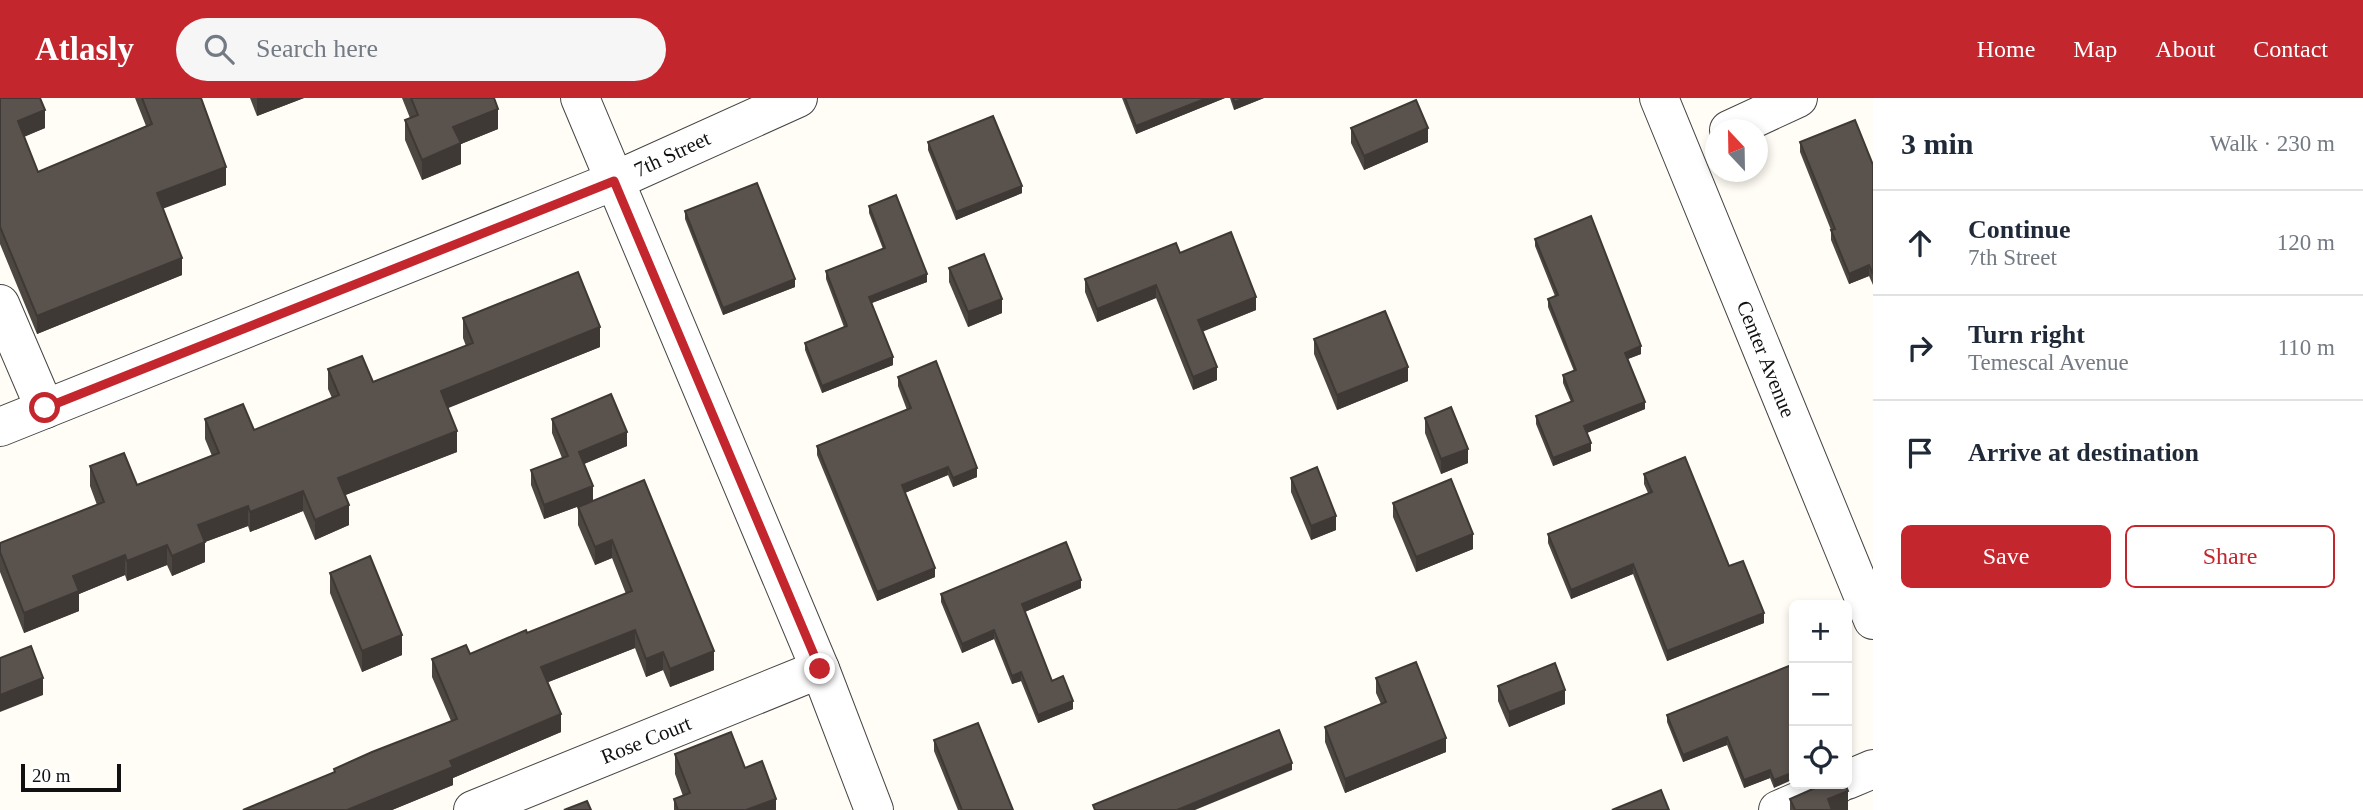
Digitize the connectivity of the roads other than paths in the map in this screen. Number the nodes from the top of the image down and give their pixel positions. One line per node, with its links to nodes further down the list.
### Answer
1 (580, 98): 8 (street)
2 (1659, 98): 7 (street, Center Avenue)
3 (1798, 98): 5 (street)
4 (777, 102): 8 (street, 7th Street)
5 (1753, 119)
6 (1705, 140): 7 (street)
7 (1681, 151): 12 (street, Center Avenue)
8 (614, 181): 11 (street, 7th Street); 13 (street)
9 (0, 304): 11 (street)
10 (0, 358): 11 (street)
11 (22, 418)
12 (1873, 620)
13 (820, 669): 17 (street, Rose Court); 18 (street)
14 (1873, 769): 15 (street)
15 (1852, 778)
16 (1826, 789): 19 (street)
17 (473, 810)
18 (874, 810)
19 (1778, 810)

